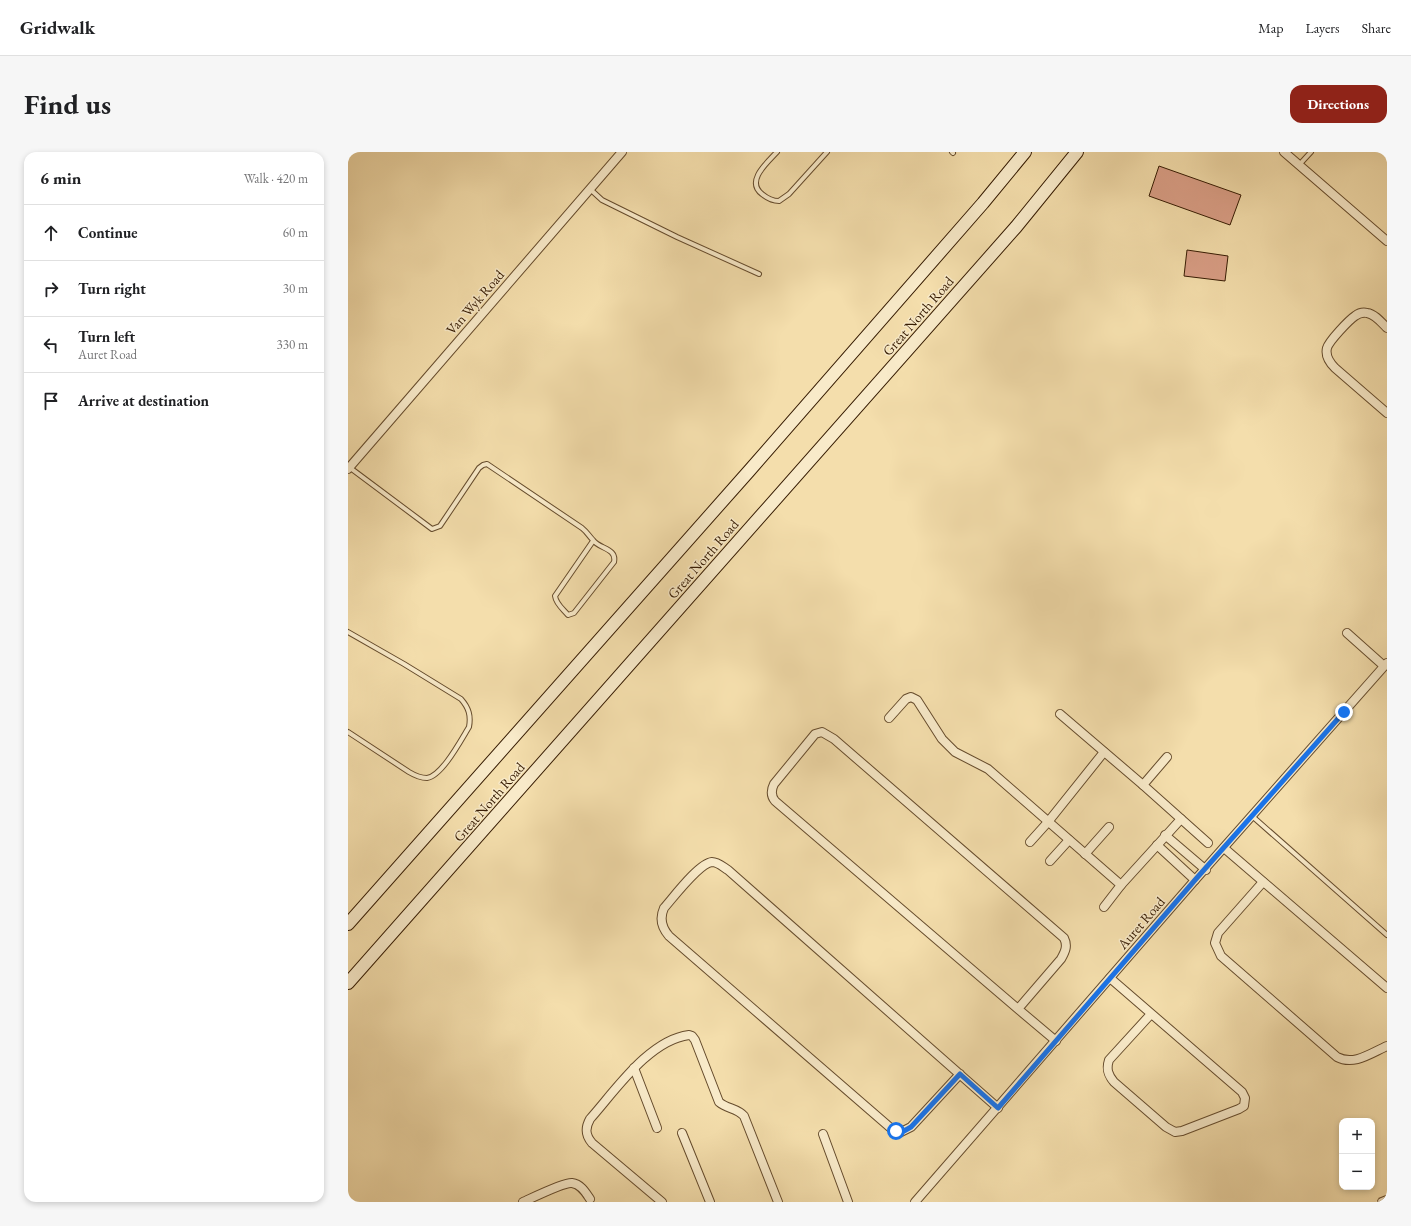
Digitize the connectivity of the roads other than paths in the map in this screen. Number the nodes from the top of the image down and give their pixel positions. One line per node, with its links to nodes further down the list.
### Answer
1 (622, 152): 9 (street, Van Wyk Road)
2 (777, 152): 3 (lane)
3 (828, 152)
4 (1025, 152): 42 (main road, Great North Road)
5 (1077, 152): 45 (main road, Great North Road)
6 (1284, 152): 8 (street)
7 (1311, 152): 8 (lane)
8 (1299, 165): 10 (street)
9 (590, 189): 11 (lane); 14 (street, Van Wyk Road)
10 (1387, 241)
11 (759, 274)
12 (1387, 328): 13 (street)
13 (1387, 413)
14 (349, 468): 15 (lane)
15 (593, 541): 15 (lane)
16 (348, 632): 21 (lane)
17 (1347, 633): 18 (street)
18 (1385, 664): 25 (street, Auret Road)
19 (1060, 714): 22 (street)
20 (889, 718): 27 (street)
21 (348, 732)
22 (1104, 752): 24 (street); 27 (street)
23 (1167, 757): 24 (street)
24 (1143, 784): 26 (street)
25 (1252, 816): 34 (street, Auret Road); 43 (lane)
26 (1181, 819): 29 (street); 32 (street)
27 (1048, 822): 30 (street); 31 (street)
28 (1109, 827): 35 (street)
29 (1166, 835): 33 (street); 37 (street)
30 (1069, 840): 35 (street); 36 (street)
31 (1030, 842)
32 (1208, 843)
33 (1157, 845): 38 (street); 40 (street)
34 (1224, 848): 37 (street, Auret Road); 39 (street)
35 (1085, 854): 40 (street)
36 (1050, 861)
37 (1206, 870): 38 (street, Auret Road)
38 (1195, 880): 44 (street, Auret Road)
39 (1263, 882): 46 (street); 50 (street)
40 (1122, 885): 41 (street)
41 (1104, 907)
42 (348, 924)
43 (1386, 932)
44 (1110, 978): 48 (street); 49 (street, Auret Road)
45 (348, 983)
46 (1387, 988)
47 (1018, 1009): 47 (street); 49 (street)
48 (1151, 1014): 48 (street)
49 (1056, 1041): 53 (street, Auret Road)
50 (1387, 1046)
51 (634, 1068): 54 (street); 60 (street); 62 (street)
52 (960, 1074): 52 (street); 53 (street)
53 (998, 1108): 64 (street, Auret Road)
54 (657, 1128)
55 (682, 1133): 61 (street)
56 (823, 1134): 63 (street)
57 (590, 1200): 59 (street)
58 (1387, 1200): 65 (street)
59 (523, 1202)
60 (662, 1202)
61 (710, 1202)
62 (778, 1202)
63 (848, 1202)
64 (916, 1202)
65 (1382, 1202)

